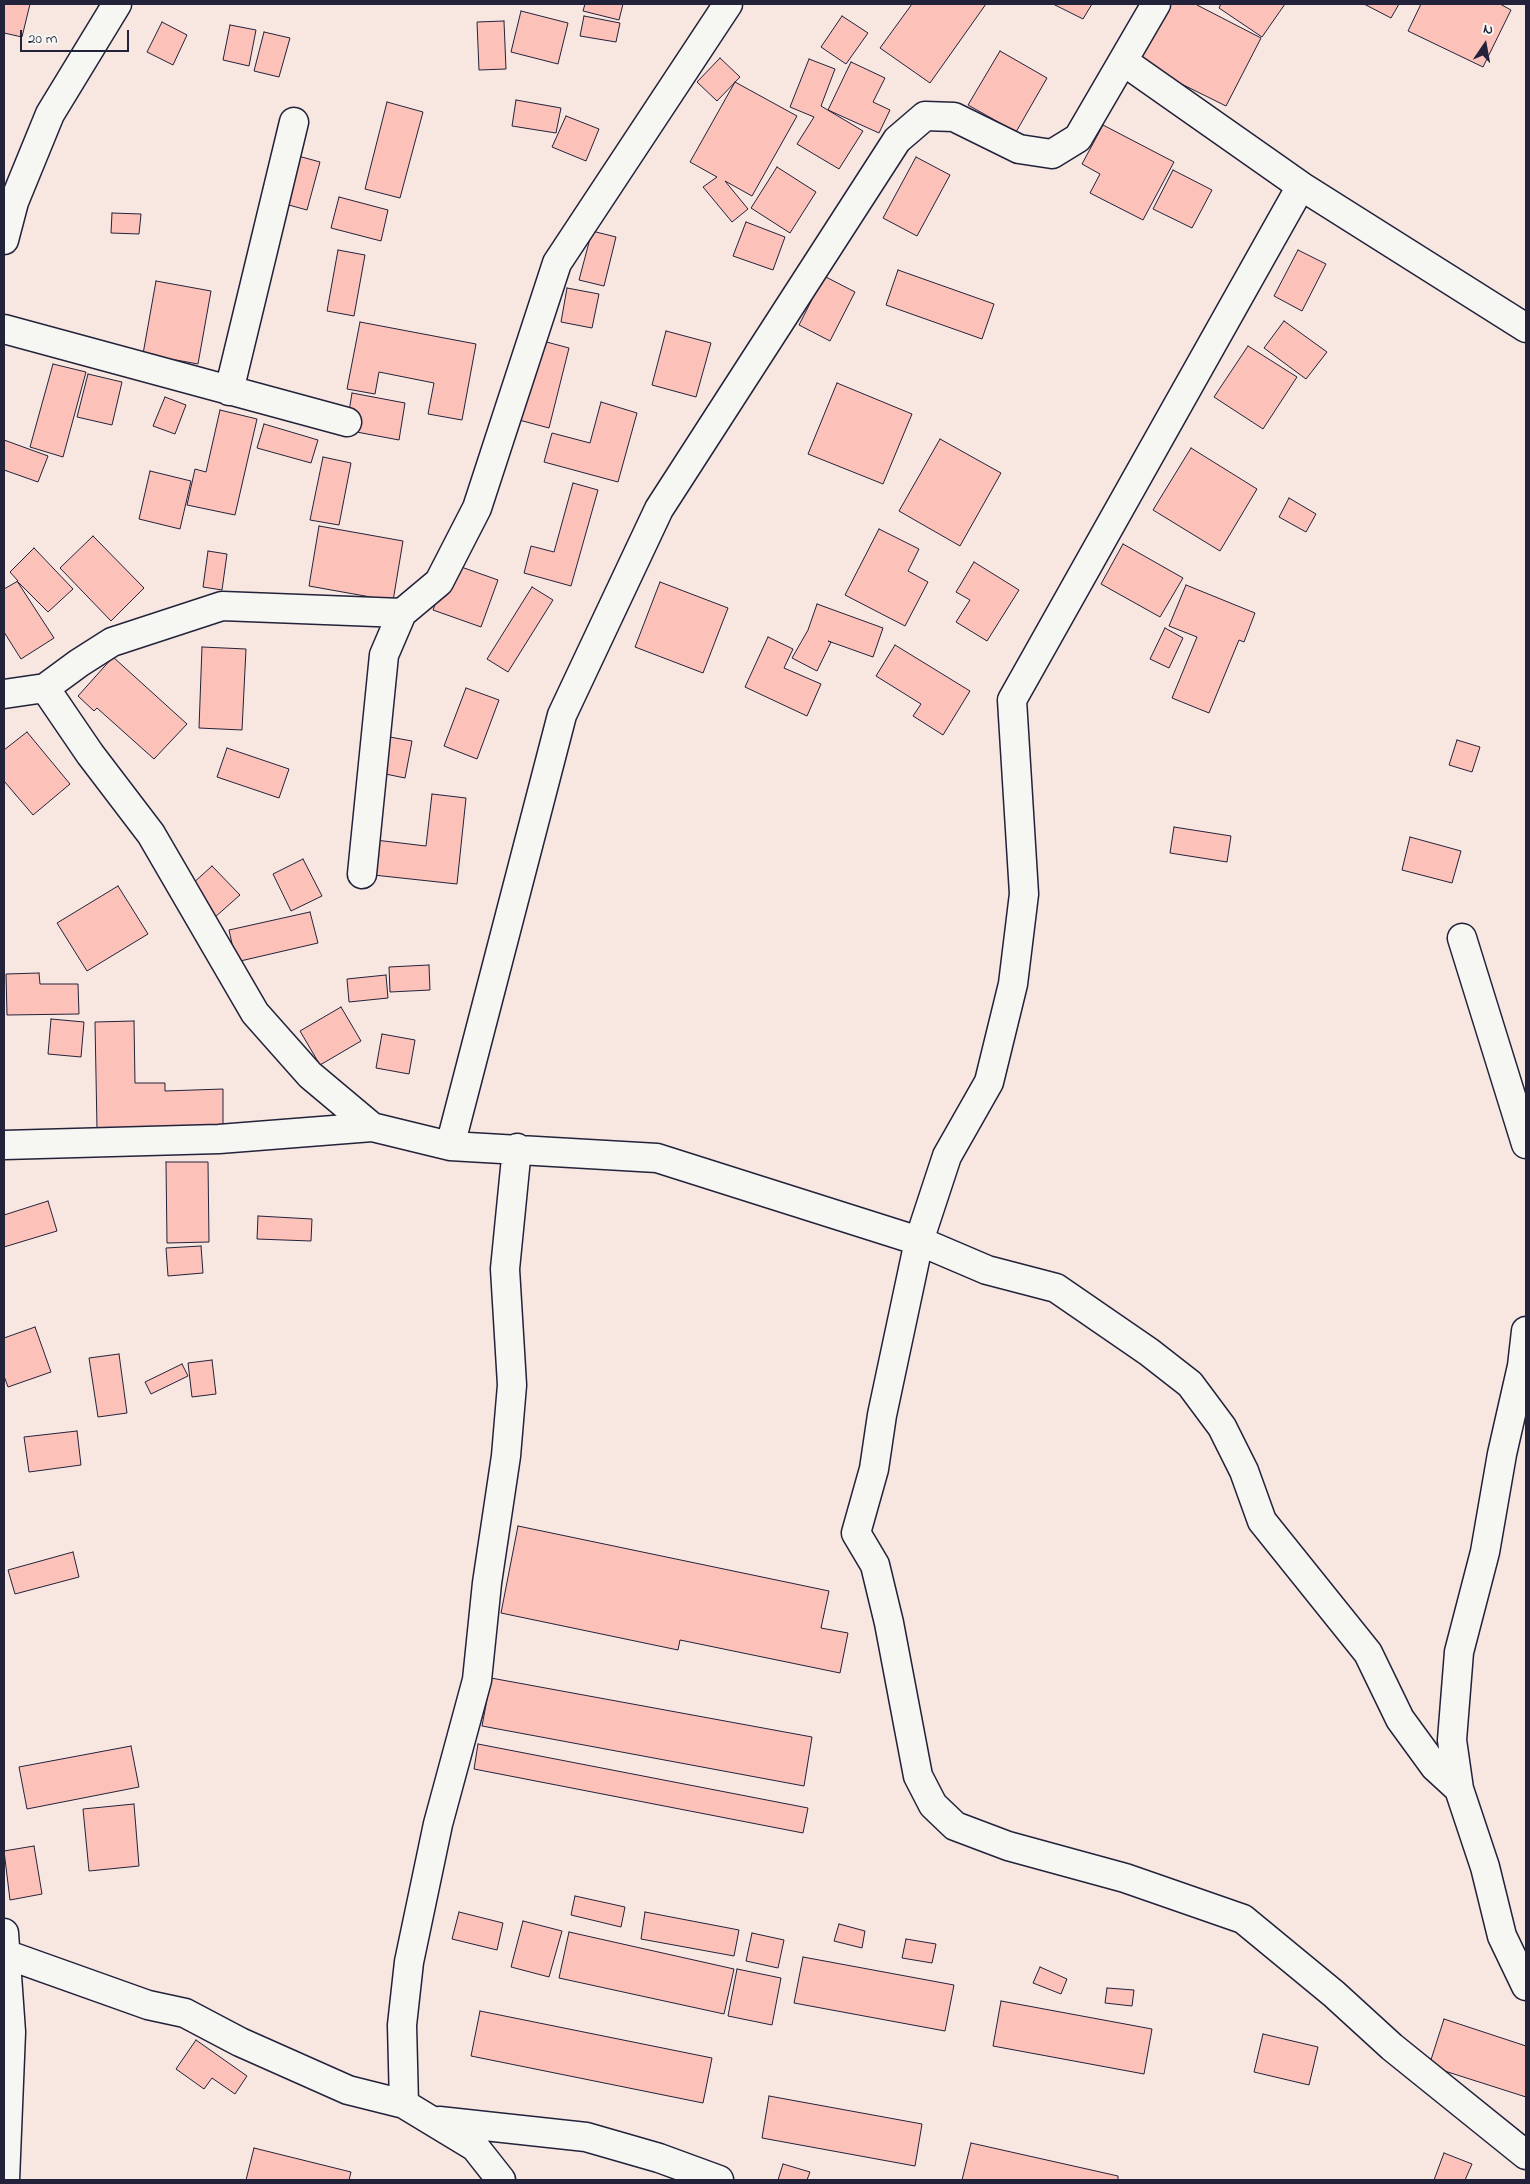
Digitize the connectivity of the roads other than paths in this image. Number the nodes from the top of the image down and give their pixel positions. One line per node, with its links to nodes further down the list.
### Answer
1 (117, 4): 7 (street)
2 (728, 4): 12 (street)
3 (1156, 4): 4 (street)
4 (1123, 61): 6 (street); 20 (street)
5 (294, 122): 10 (street)
6 (1301, 186): 8 (street); 22 (street)
7 (4, 240)
8 (1526, 328)
9 (4, 329): 10 (street)
10 (229, 391): 11 (street)
11 (347, 422)
12 (402, 613): 13 (street); 15 (street)
13 (45, 688): 14 (street); 17 (street)
14 (4, 694)
15 (362, 874)
16 (1462, 938): 18 (street)
17 (372, 1127): 19 (street); 20 (street)
18 (1526, 1144)
19 (4, 1146)
20 (450, 1146): 21 (street)
21 (517, 1148): 22 (street); 27 (street)
22 (919, 1241): 24 (street); 29 (street)
23 (1526, 1331): 24 (street)
24 (1459, 1789): 26 (street)
25 (5, 1943): 27 (street); 30 (street)
26 (1526, 1986)
27 (404, 2104): 28 (street)
28 (430, 2120): 31 (street); 32 (street)
29 (1526, 2155)
30 (5, 2180)
31 (501, 2180)
32 (719, 2180)

